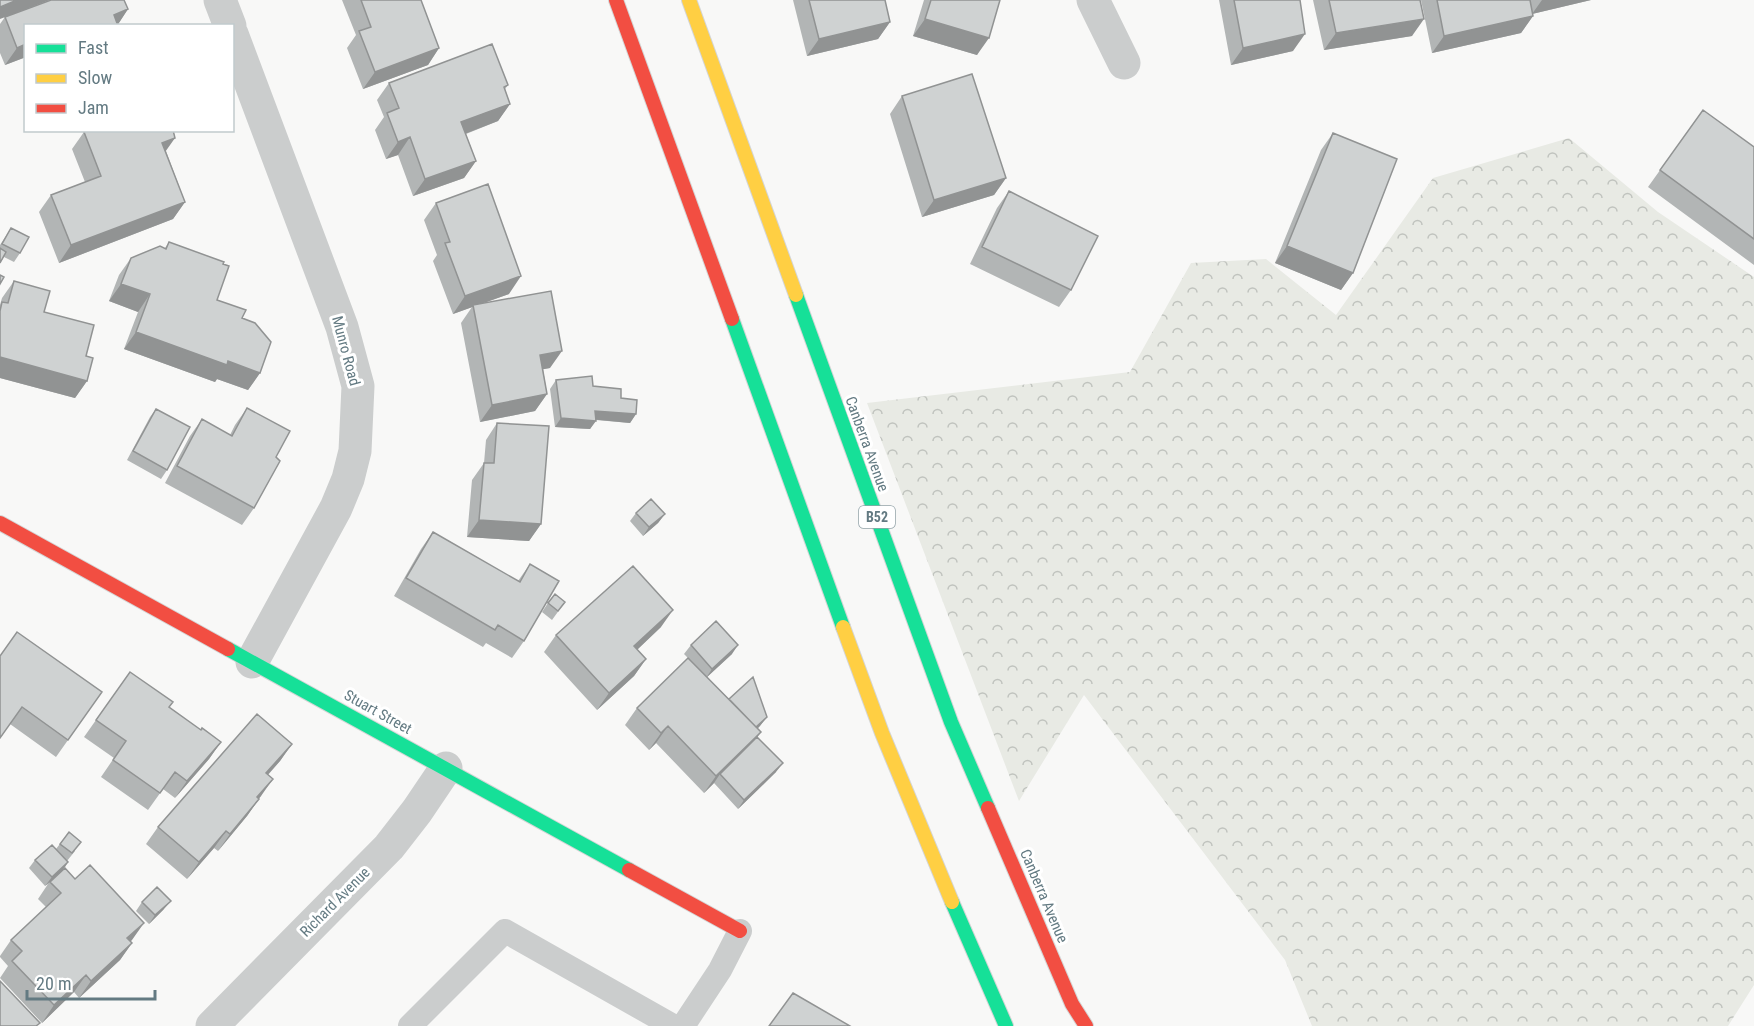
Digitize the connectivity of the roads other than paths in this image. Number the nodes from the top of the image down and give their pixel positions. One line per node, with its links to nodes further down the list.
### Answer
1 (220, 0): 5 (street)
2 (616, 0): 16 (main road)
3 (689, 0): 17 (main road, Canberra Avenue / B52)
4 (1093, 0): 7 (street)
5 (229, 24)
6 (234, 38): 9 (street, Munro Road)
7 (1124, 63)
8 (0, 523): 9 (main road, Stuart Street)
9 (252, 662): 10 (main road, Stuart Street)
10 (446, 768): 11 (main road, Stuart Street); 12 (street, Richard Avenue)
11 (740, 931): 15 (lane)
12 (215, 1025)
13 (410, 1026): 14 (lane)
14 (673, 1026)
15 (683, 1026)
16 (1006, 1026)
17 (1086, 1026)

